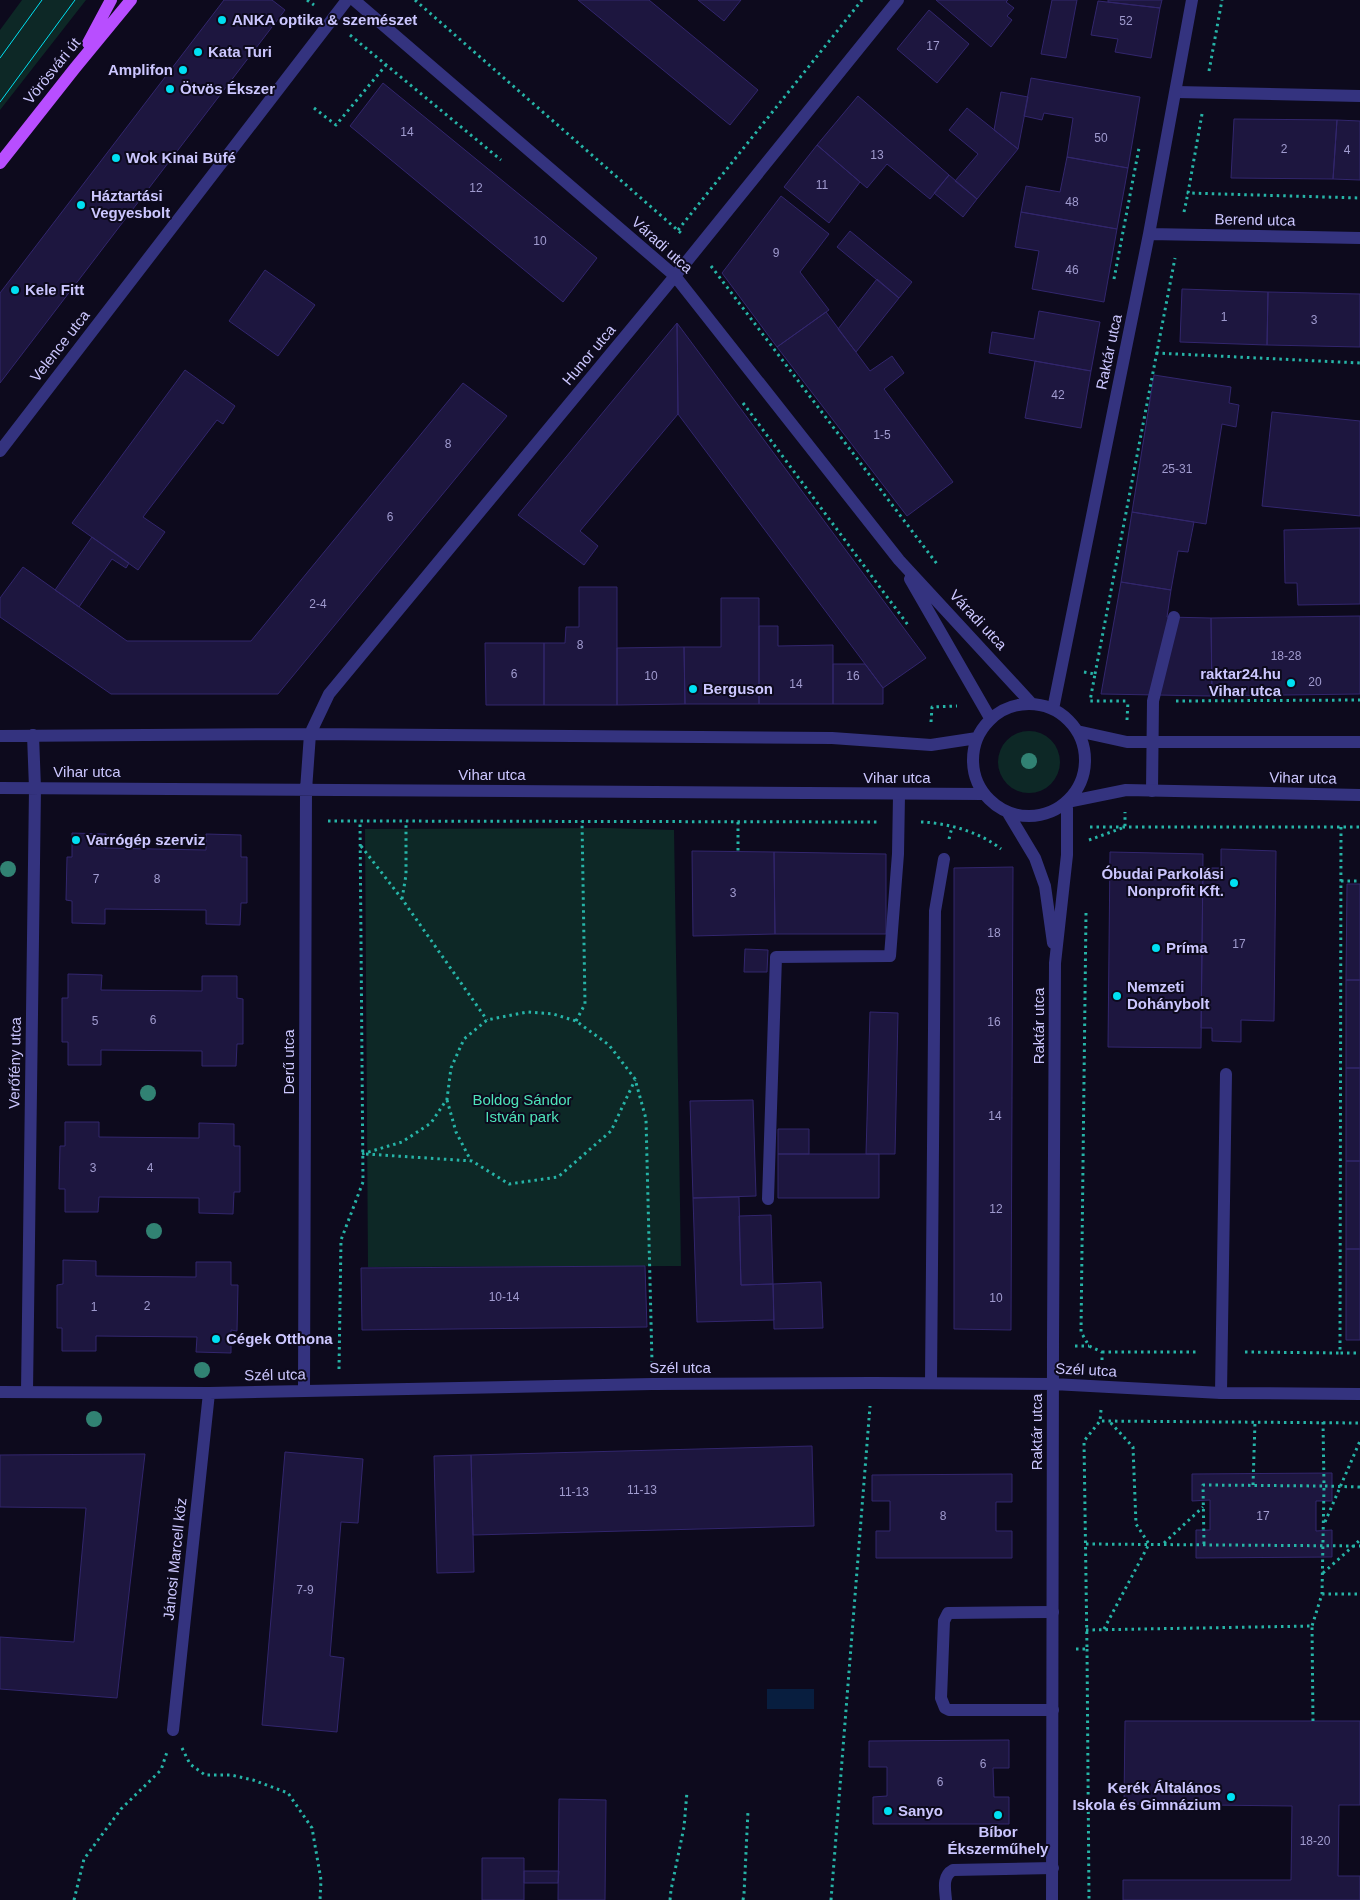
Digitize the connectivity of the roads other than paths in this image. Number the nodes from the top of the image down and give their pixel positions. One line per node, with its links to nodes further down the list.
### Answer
1 (111, 0): 7 (main road)
2 (131, 0): 7 (main road, Vörösvári út)
3 (347, 0): 14 (street, Velence utca)
4 (354, 0): 13 (street, Váradi utca)
5 (898, 0): 13 (street, Hunor utca)
6 (1192, 0): 8 (street, Raktár utca)
7 (75, 68): 10 (main road, Vörösvári út)
8 (1176, 92): 9 (street); 11 (street, Raktár utca)
9 (1360, 96)
10 (0, 163)
11 (1149, 234): 12 (street, Berend utca); 18 (street, Raktár utca)
12 (1360, 238)
13 (675, 276): 15 (street, Váradi utca); 21 (street, Hunor utca)
14 (0, 451)
15 (899, 560): 17 (street, Váradi utca); 19 (street, Váradi utca)
16 (1174, 617): 25 (street)
17 (1032, 704): 18 (street); 19 (street)
18 (1053, 709): 20 (street)
19 (990, 718): 24 (street)
20 (1077, 731): 25 (street); 34 (street)
21 (310, 734): 22 (street); 24 (street); 29 (street, Derű utca)
22 (32, 735): 23 (street); 28 (street, Verőfény utca)
23 (0, 736)
24 (977, 738): 31 (street)
25 (1152, 742): 26 (street); 30 (street)
26 (1360, 742)
27 (0, 788): 28 (street, Vihar utca)
28 (34, 788): 29 (street, Vihar utca); 44 (street, Verőfény utca)
29 (306, 790): 32 (street, Vihar utca); 42 (street, Derű utca)
30 (1152, 791): 33 (street, Vihar utca); 34 (street, Vihar utca)
31 (984, 794): 32 (street, Vihar utca); 35 (street)
32 (899, 795): 39 (street)
33 (1360, 795)
34 (1067, 802): 35 (street); 37 (street, Raktár utca)
35 (1008, 813): 37 (street, Raktár utca)
36 (944, 859): 40 (street)
37 (1055, 963): 41 (street, Raktár utca)
38 (1226, 1074): 46 (street)
39 (768, 1199)
40 (931, 1384): 41 (street, Szél utca); 42 (street, Szél utca)
41 (1053, 1384): 46 (street, Szél utca); 48 (street, Raktár utca)
42 (304, 1390): 45 (street, Szél utca)
43 (0, 1392): 44 (street, Szél utca)
44 (27, 1392): 45 (street, Szél utca)
45 (209, 1392): 50 (street, Jánosi Marcell köz)
46 (1221, 1393): 47 (street, Szél utca)
47 (1360, 1394)
48 (1053, 1612): 49 (street, Raktár utca); 49 (street)
49 (1053, 1710): 51 (street, Raktár utca)
50 (174, 1730)
51 (1052, 1868): 52 (street); 53 (street, Raktár utca)
52 (946, 1900)
53 (1052, 1900)

